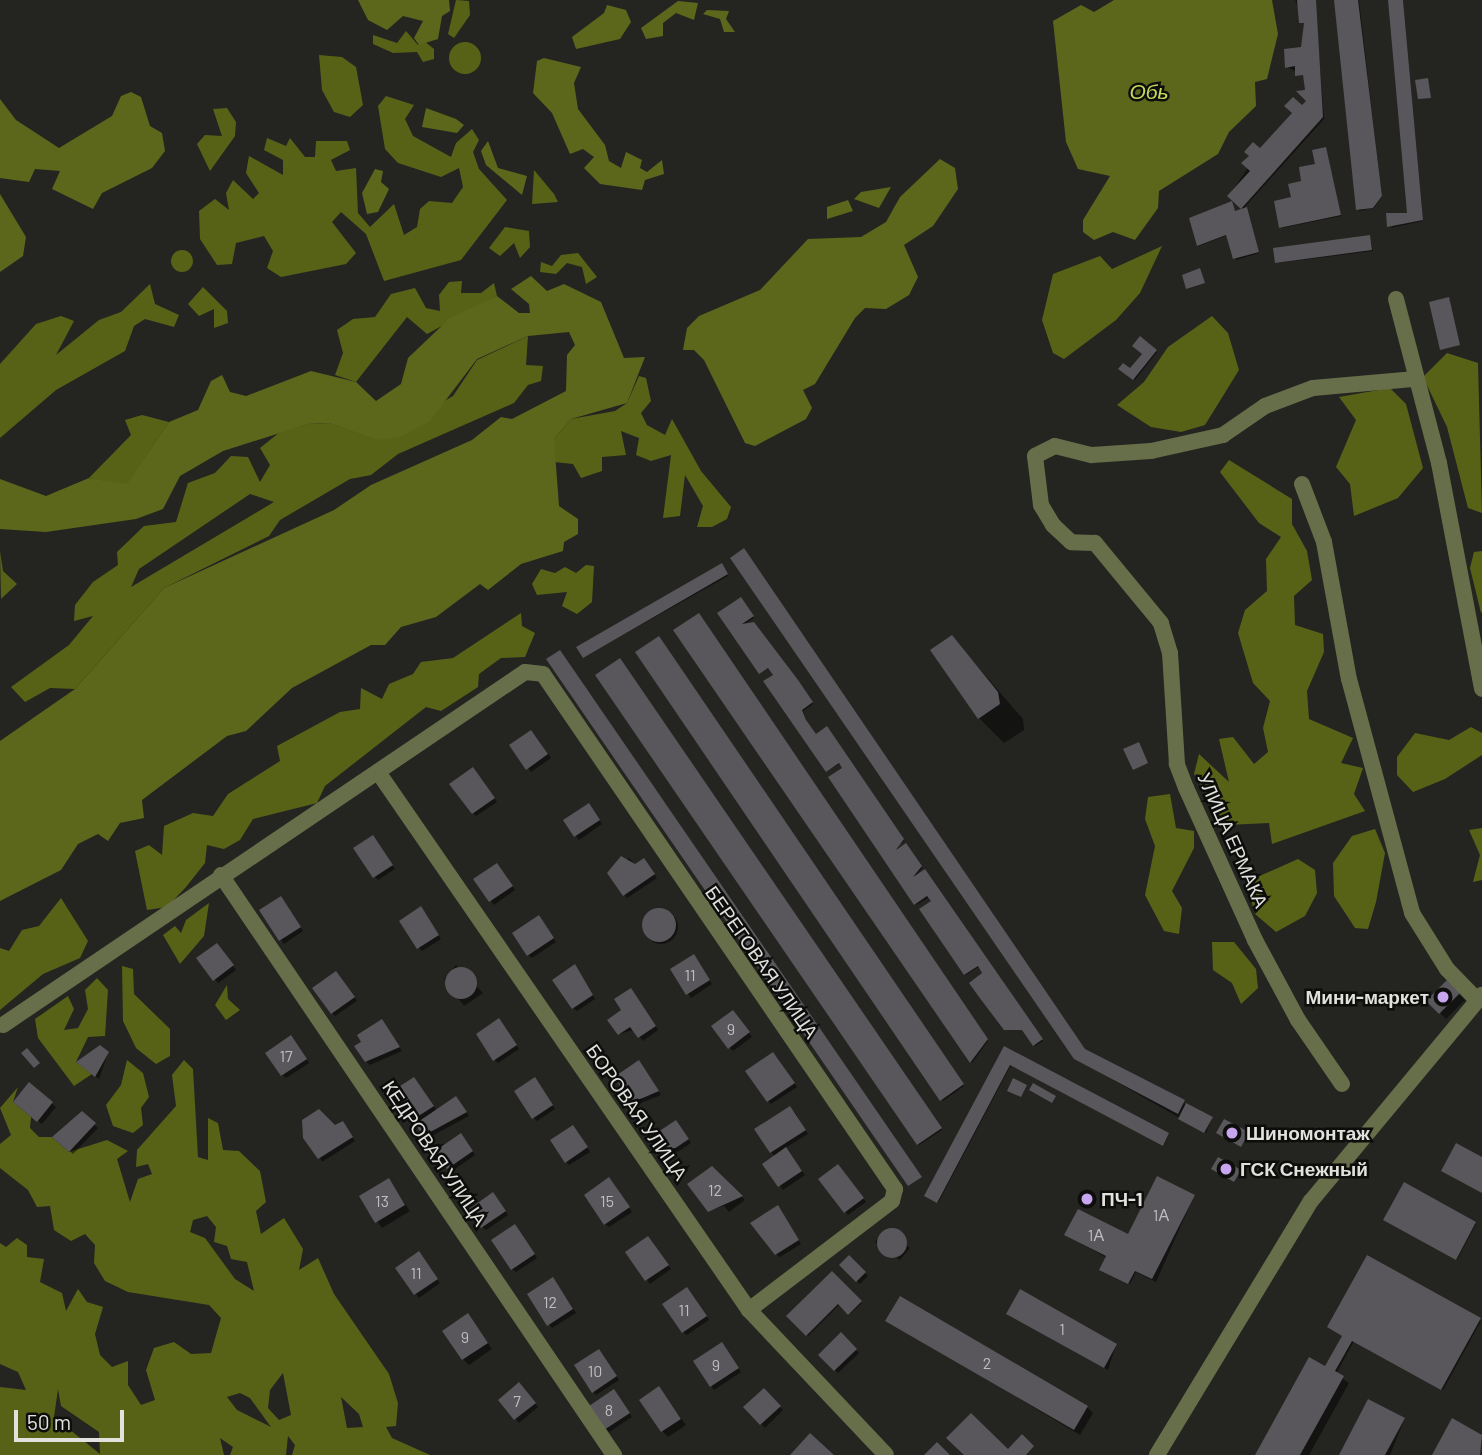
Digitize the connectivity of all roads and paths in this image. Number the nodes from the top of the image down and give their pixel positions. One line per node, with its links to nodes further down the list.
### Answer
1 (1396, 299): 2 (street)
2 (1413, 379): 4 (street); 9 (street, УЛИЦА ЕРМАКА)
3 (1302, 484): 7 (street)
4 (1482, 689)
5 (378, 772): 6 (street); 10 (street, БОРОВАЯ УЛИЦА); 10 (street, БЕРЕГОВАЯ УЛИЦА)
6 (221, 875): 8 (street); 11 (street, КЕДРОВАЯ УЛИЦА)
7 (1480, 998): 13 (street)
8 (4, 1025)
9 (1342, 1084)
10 (749, 1310): 12 (street, БОРОВАЯ УЛИЦА)
11 (614, 1455)
12 (886, 1455)
13 (1157, 1455)

